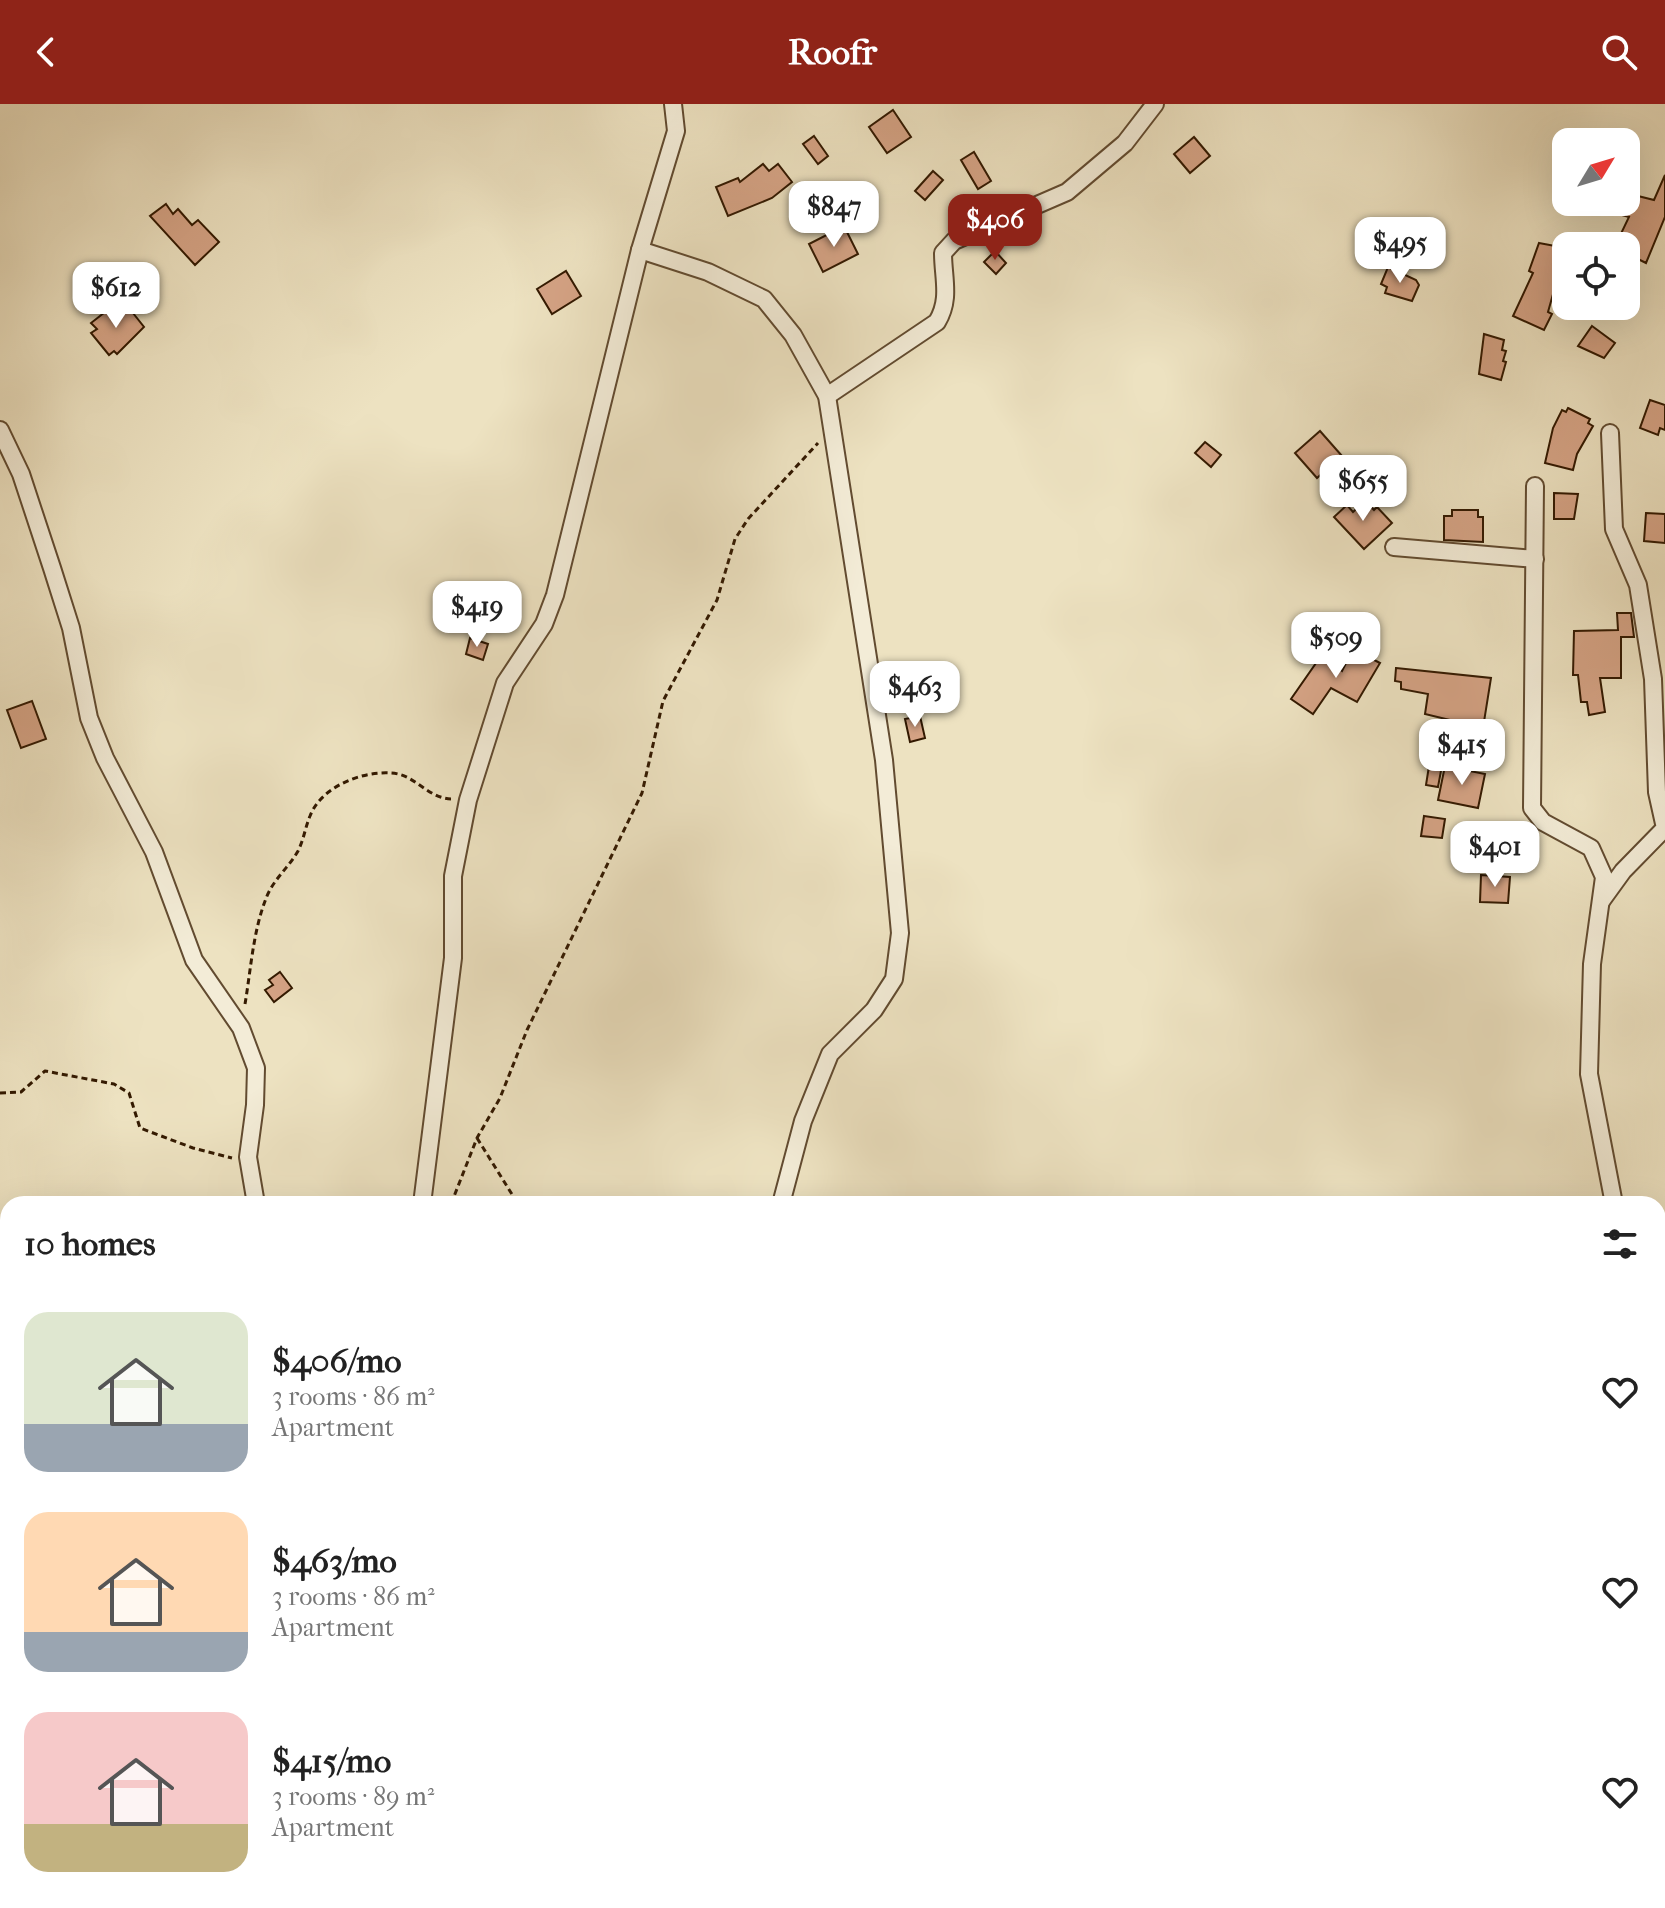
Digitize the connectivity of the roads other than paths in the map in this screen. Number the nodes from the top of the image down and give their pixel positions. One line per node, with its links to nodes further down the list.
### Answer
1 (673, 104): 3 (street)
2 (1155, 104): 4 (street)
3 (640, 250): 4 (street); 12 (street)
4 (827, 396): 13 (street)
5 (0, 430): 11 (street)
6 (1610, 433): 10 (street)
7 (1535, 486): 9 (street)
8 (1394, 547): 9 (street)
9 (1535, 559): 10 (street)
10 (1602, 900): 14 (street)
11 (255, 1196)
12 (423, 1196)
13 (783, 1196)
14 (1612, 1196)

